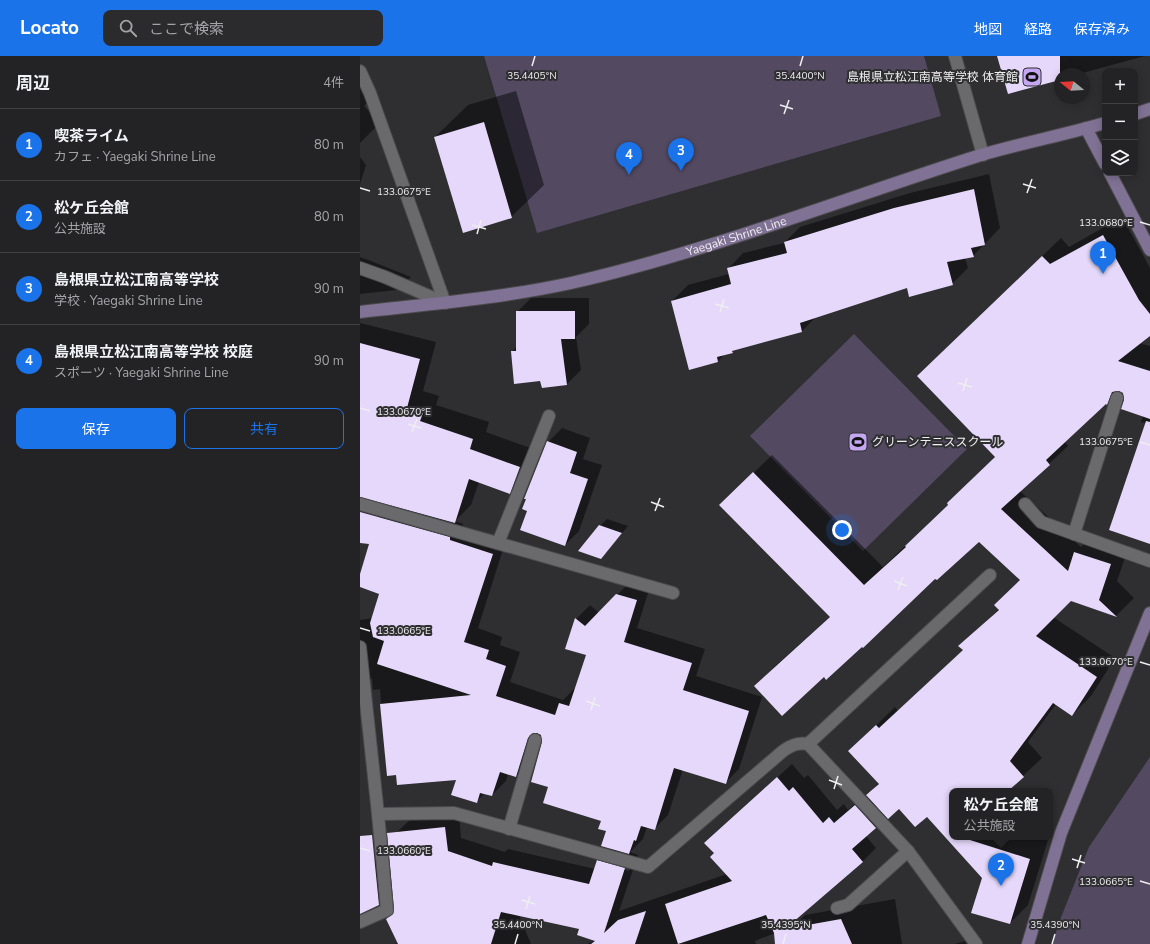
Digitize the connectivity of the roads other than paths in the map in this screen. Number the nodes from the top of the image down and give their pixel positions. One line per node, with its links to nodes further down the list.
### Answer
1 (955, 56): 7 (street)
2 (360, 70): 12 (street)
3 (1150, 109): 4 (main road)
4 (1138, 113)
5 (1102, 124): 6 (main road, Yaegaki Shrine Line)
6 (1086, 128): 7 (main road, Yaegaki Shrine Line); 8 (main road)
7 (983, 155): 12 (main road, Yaegaki Shrine Line)
8 (1102, 158)
9 (1112, 176): 10 (main road)
10 (1150, 250)
11 (360, 268): 12 (street)
12 (445, 303): 13 (main road, Yaegaki Shrine Line)
13 (360, 312)
14 (1117, 398): 18 (street)
15 (549, 416): 19 (street)
16 (360, 504): 19 (street)
17 (1024, 504): 18 (street)
18 (1074, 534): 20 (street)
19 (498, 543): 22 (street)
20 (1150, 561)
21 (990, 575): 26 (street)
22 (673, 593)
23 (1150, 613): 32 (main road)
24 (360, 647): 27 (street)
25 (535, 740): 28 (street)
26 (808, 744): 28 (street); 29 (street)
27 (378, 814): 28 (street); 31 (street)
28 (509, 829)
29 (908, 851): 30 (street); 33 (street)
30 (837, 908)
31 (360, 922)
32 (1030, 938): 34 (street)
33 (976, 944)
34 (1036, 944)

